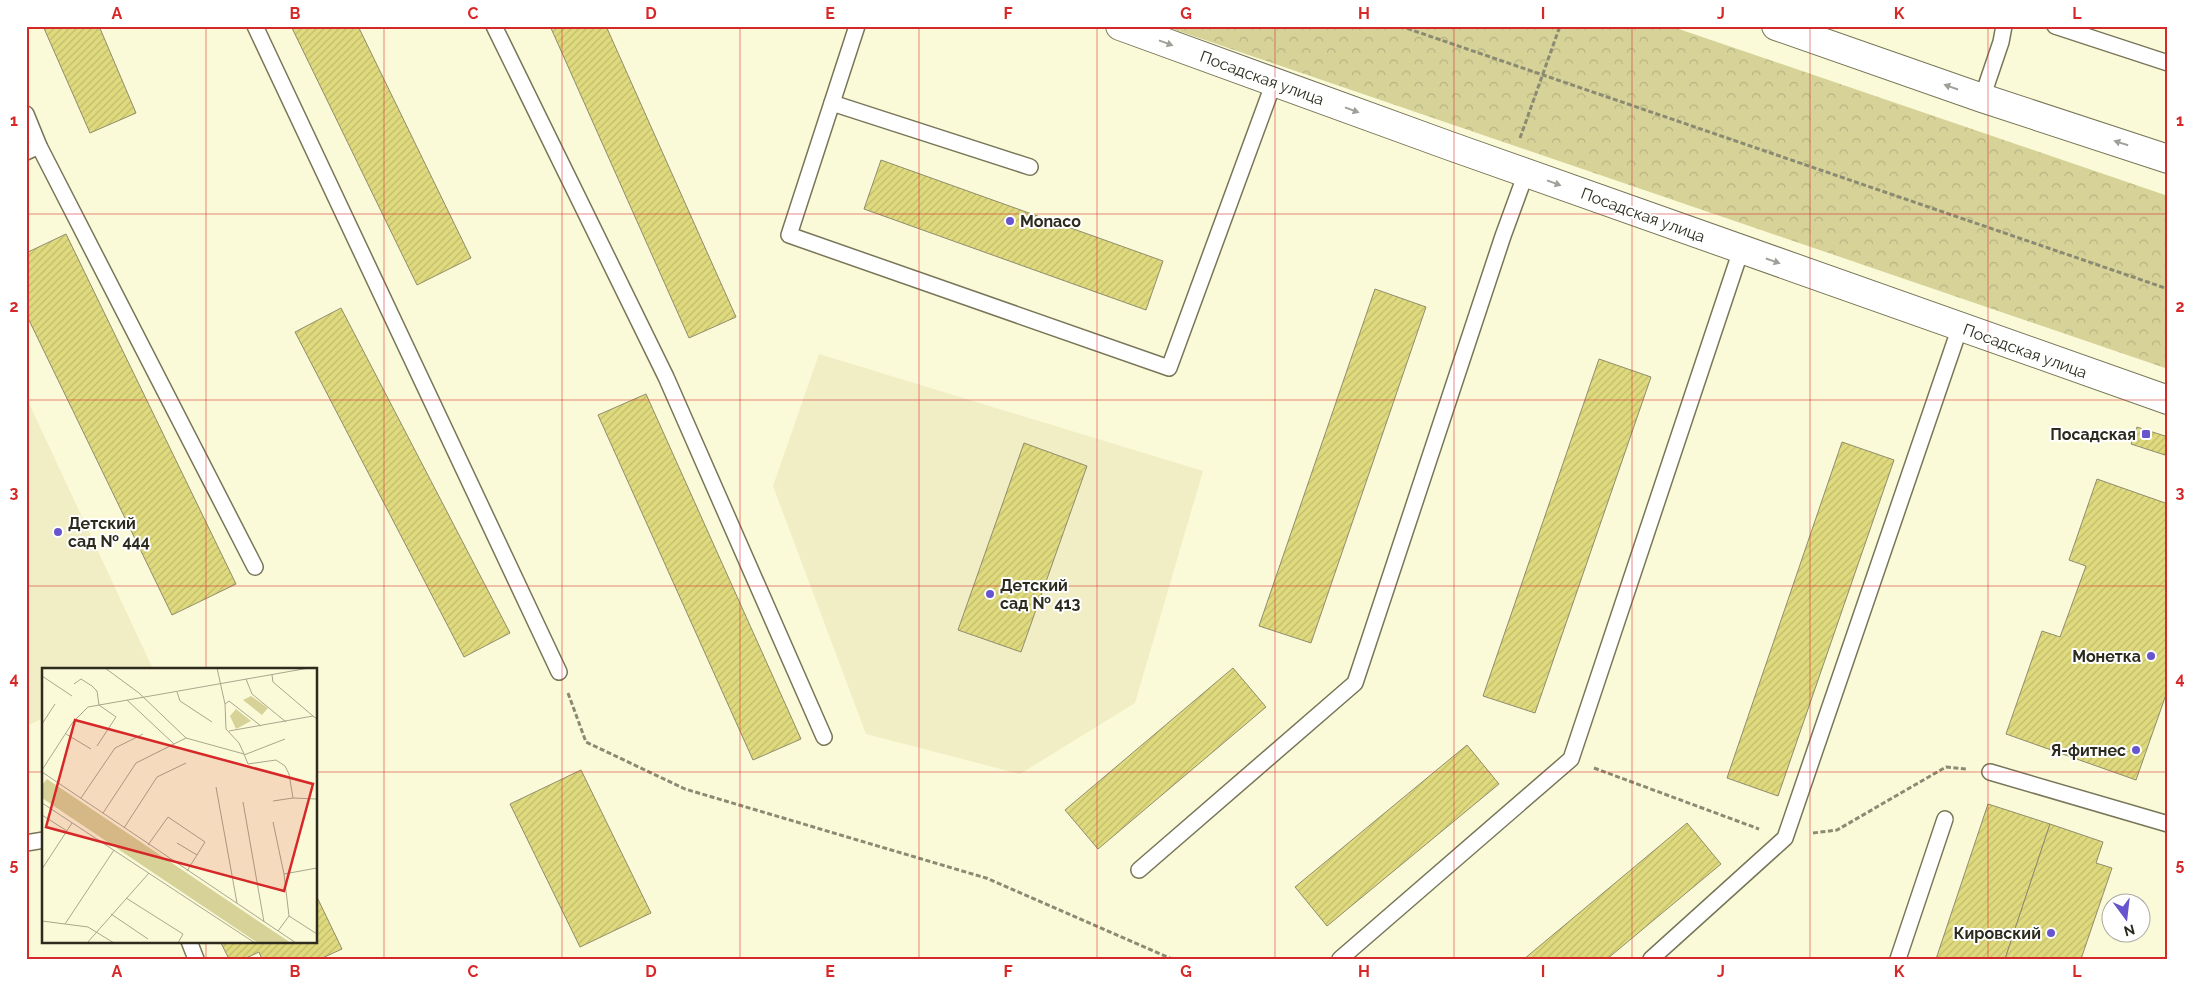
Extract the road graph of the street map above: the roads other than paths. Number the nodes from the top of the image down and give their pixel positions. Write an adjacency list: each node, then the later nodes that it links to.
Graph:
1 (255, 26): 21 (lane)
2 (494, 26): 22 (lane)
3 (857, 26): 11 (lane)
4 (1120, 26): 9 (street, Посадская улица, one-way to 9)
5 (1776, 26): 10 (street, one-way to 5)
6 (2004, 26): 10 (lane)
7 (2055, 26): 8 (lane)
8 (2168, 62)
9 (1274, 82): 11 (lane); 16 (street, Посадская улица, one-way to 16)
10 (1982, 98): 14 (street, one-way to 10)
11 (832, 103): 15 (lane)
12 (26, 114): 13 (lane)
13 (33, 149): 20 (lane)
14 (2168, 159)
15 (1030, 167)
16 (1518, 170): 17 (street, Посадская улица, one-way to 17); 28 (lane)
17 (1741, 250): 18 (street, Посадская улица, one-way to 18); 31 (lane)
18 (1960, 327): 19 (street, Посадская улица); 32 (lane)
19 (2168, 400)
20 (255, 567)
21 (559, 672)
22 (824, 737)
23 (1990, 772): 25 (lane)
24 (1945, 819): 33 (lane)
25 (2168, 824)
26 (42, 840): 27 (lane)
27 (26, 843)
28 (1139, 870)
29 (189, 942): 30 (lane)
30 (196, 959)
31 (1340, 959)
32 (1651, 959)
33 (1898, 959)

